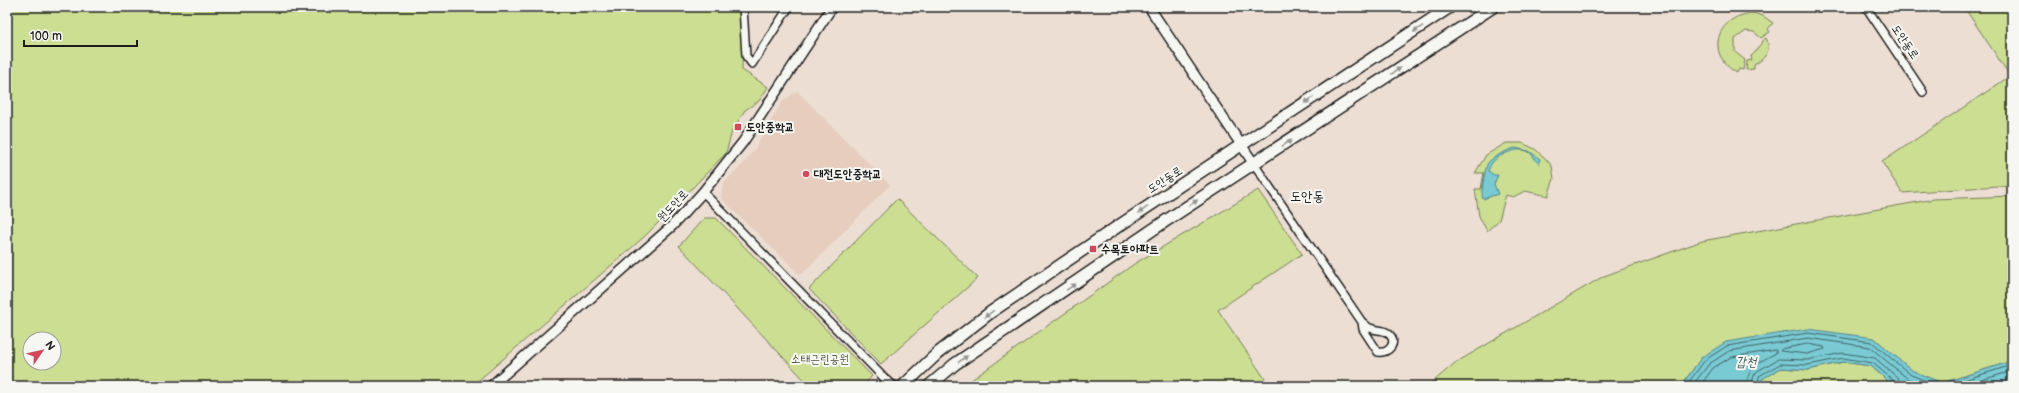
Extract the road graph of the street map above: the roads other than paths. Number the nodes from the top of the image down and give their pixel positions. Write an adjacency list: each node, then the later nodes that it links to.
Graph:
1 (743, 7): 2 (street)
2 (788, 7)
3 (832, 7): 11 (street, 원도안로)
4 (1149, 7): 9 (street)
5 (1450, 7): 9 (main road, 도안동로, one-way to 9)
6 (1493, 7): 10 (main road, one-way to 6)
7 (1866, 7): 8 (street, 도안동로)
8 (1922, 92)
9 (1242, 145): 10 (street); 15 (main road, 도안동로, one-way to 15)
10 (1254, 164): 12 (street); 16 (main road, one-way to 10)
11 (703, 192): 13 (street, 원도안로); 14 (street)
12 (1362, 322): 12 (street)
13 (491, 386)
14 (895, 386)
15 (903, 386)
16 (929, 386)

